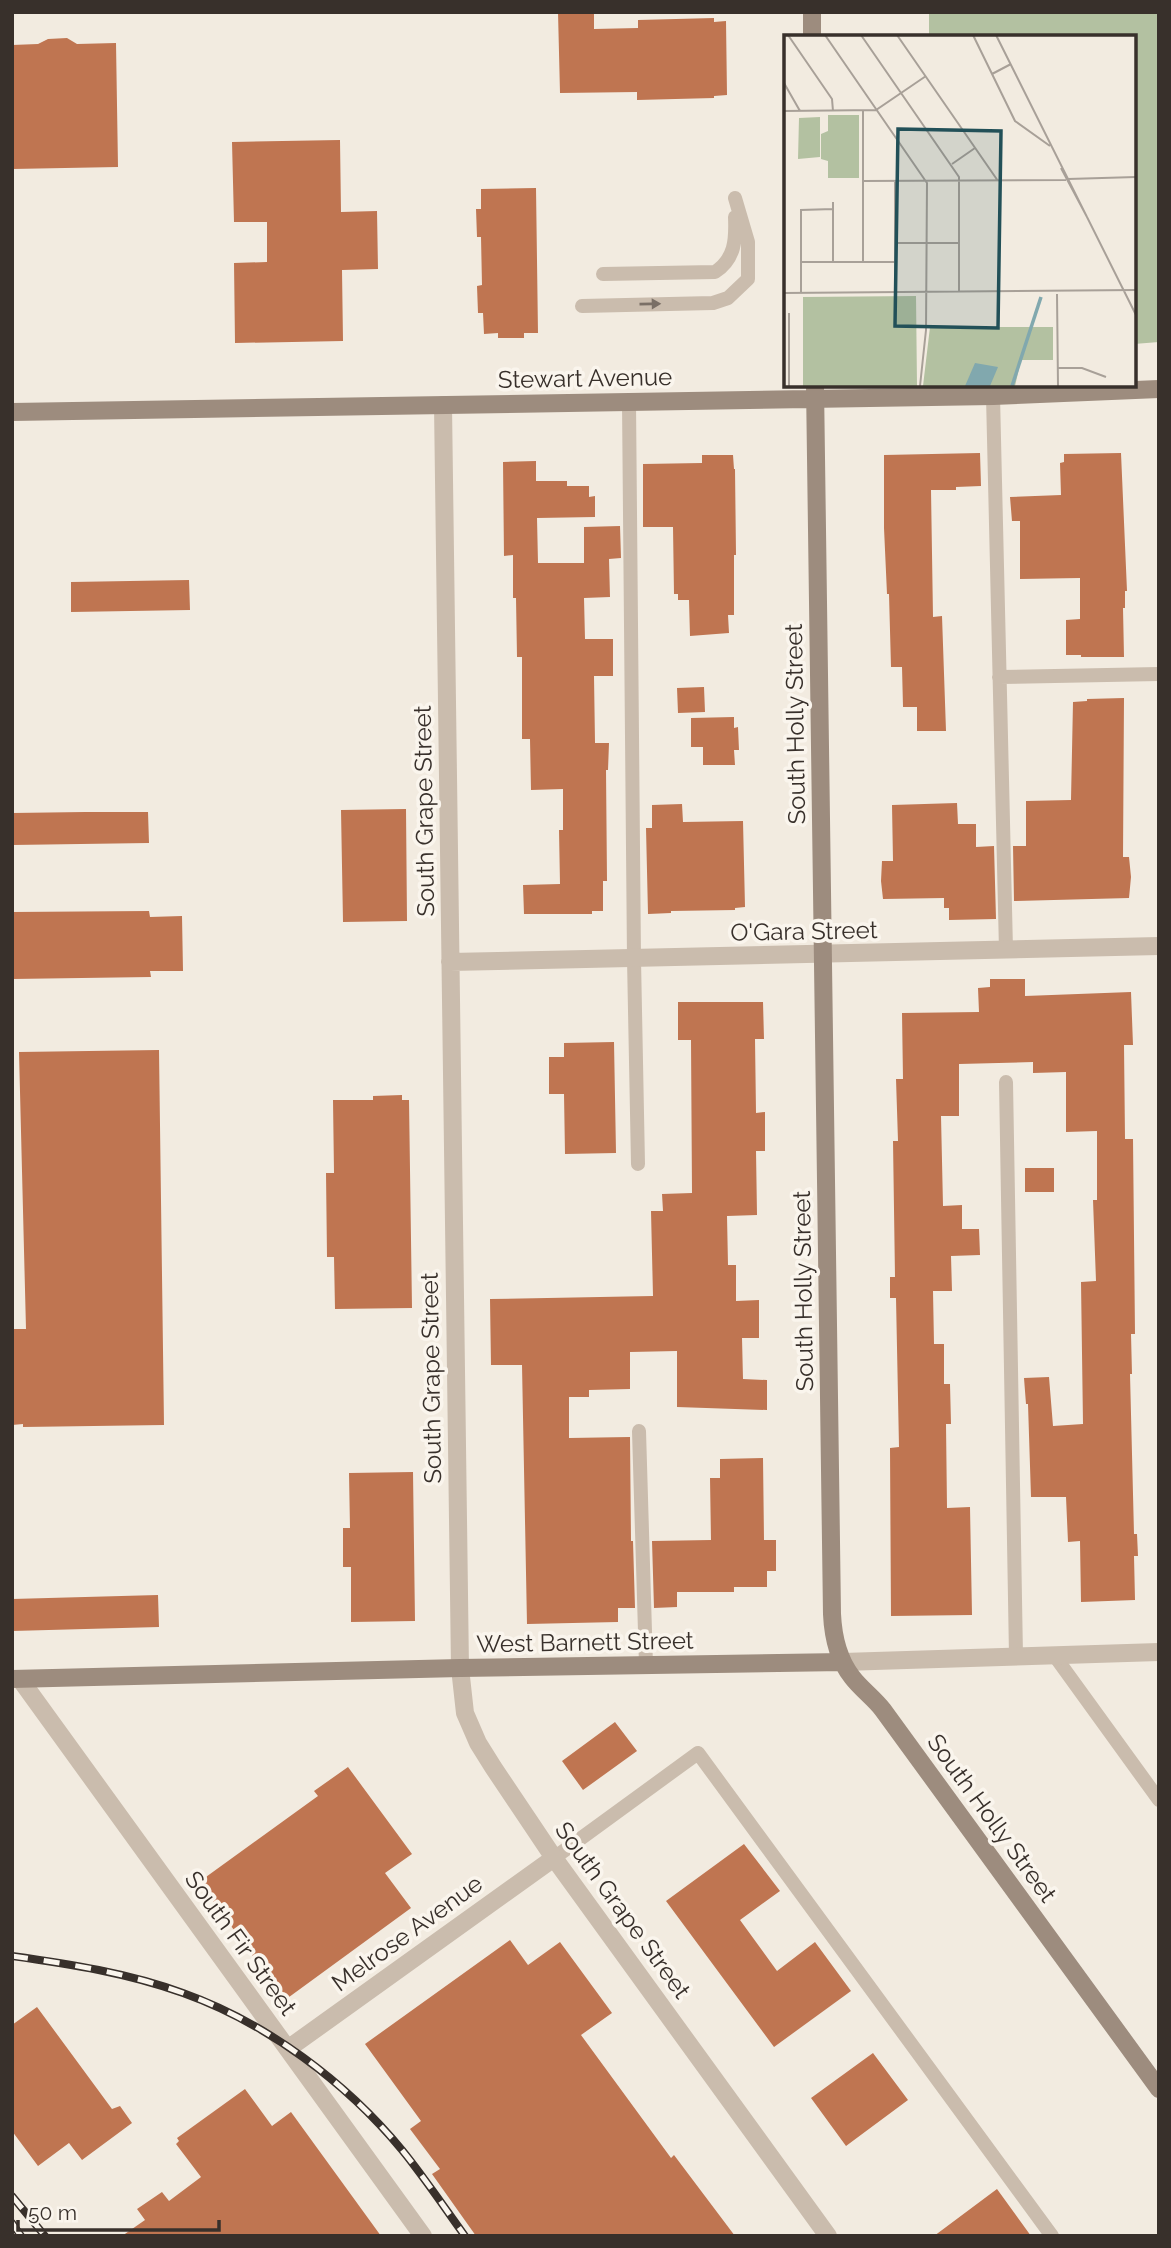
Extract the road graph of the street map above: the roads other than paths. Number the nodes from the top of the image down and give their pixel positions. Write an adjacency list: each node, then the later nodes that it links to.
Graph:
1 (812, 12): 2 (street)
2 (811, 35)
3 (603, 274): 4 (lane, one-way to 3)
4 (582, 306)
5 (1159, 389): 7 (street, Stewart Avenue)
6 (815, 392): 7 (street, Stewart Avenue); 8 (street, Stewart Avenue); 15 (street, South Holly Street)
7 (993, 396): 12 (lane)
8 (629, 402): 9 (street, Stewart Avenue); 16 (lane)
9 (443, 405): 10 (street, Stewart Avenue); 17 (street, South Grape Street)
10 (12, 412)
11 (1159, 674): 12 (lane)
12 (999, 677): 14 (lane)
13 (1159, 946): 14 (street, O'Gara Street)
14 (1006, 950): 15 (street, O'Gara Street)
15 (823, 955): 16 (street, O'Gara Street); 24 (street, South Holly Street)
16 (634, 959): 17 (street, O'Gara Street); 19 (lane)
17 (450, 962): 26 (street, South Grape Street)
18 (1006, 1082): 23 (lane)
19 (638, 1164)
20 (639, 1431): 25 (lane)
21 (1159, 1652): 22 (street, West Barnett Street)
22 (1054, 1655): 23 (street, West Barnett Street); 28 (lane)
23 (1016, 1656): 24 (street, West Barnett Street)
24 (843, 1662): 25 (street, West Barnett Street); 31 (street, South Holly Street)
25 (646, 1665): 26 (street, West Barnett Street)
26 (460, 1668): 27 (street, West Barnett Street); 29 (street, South Grape Street)
27 (16, 1679): 30 (street, South Fir Street)
28 (1159, 1800)
29 (554, 1858): 30 (street, Melrose Avenue); 33 (street, South Grape Street); 34 (lane)
30 (289, 2048): 32 (street, South Fir Street)
31 (1159, 2090)
32 (424, 2236)
33 (828, 2236)
34 (1052, 2236)

